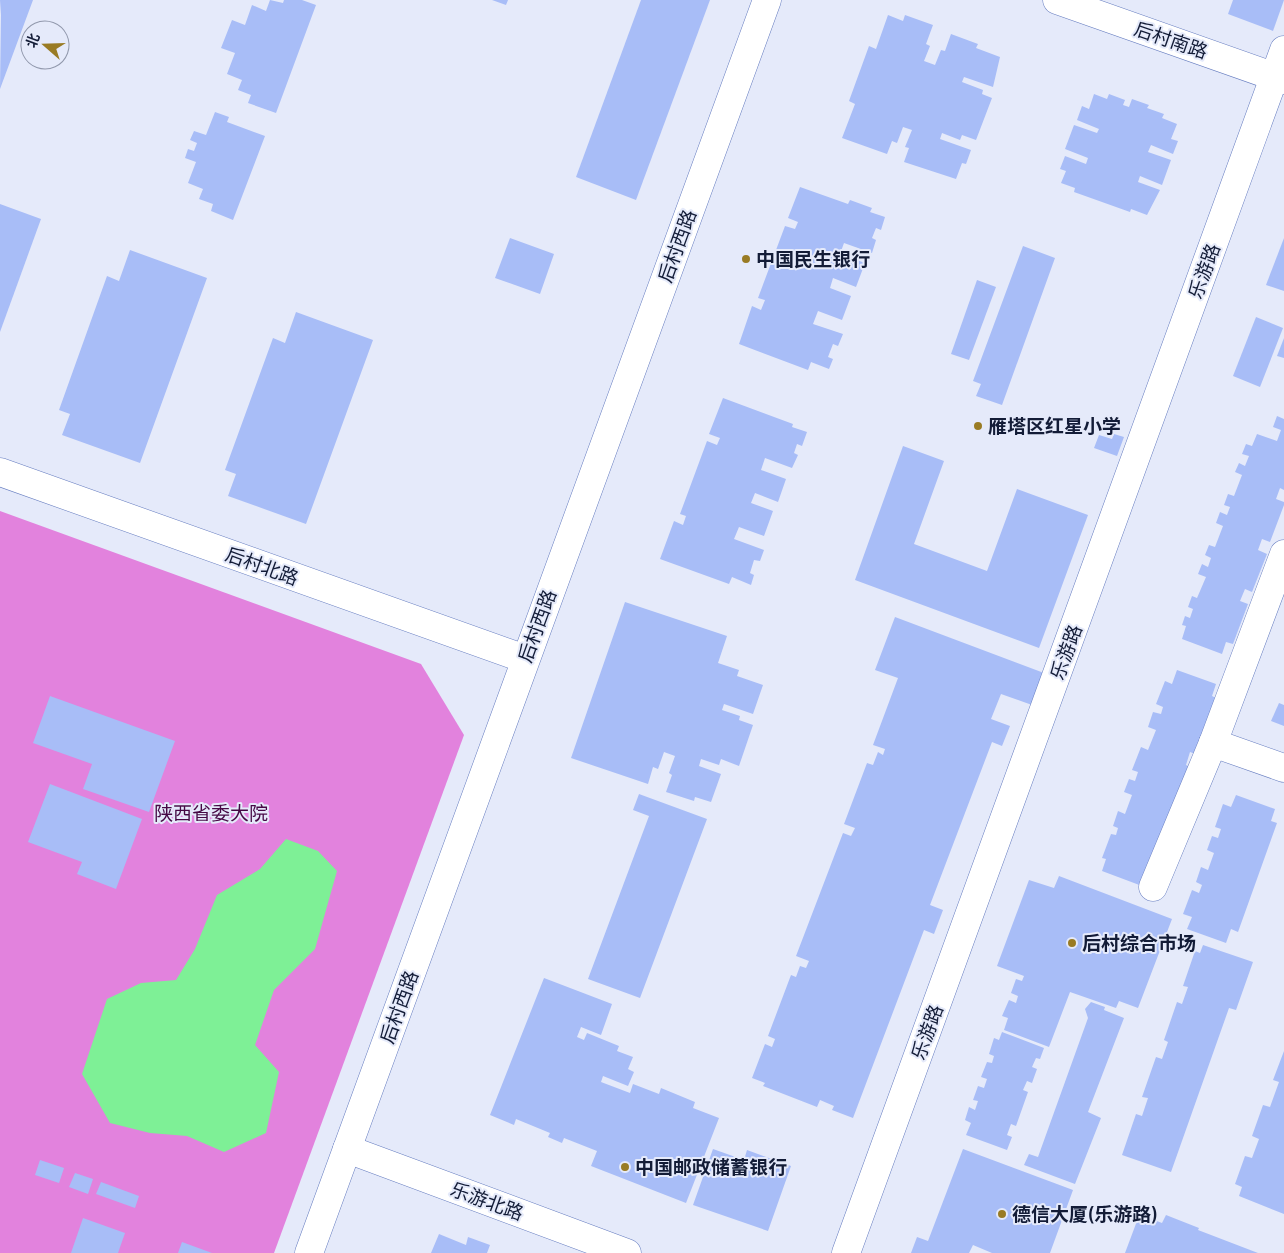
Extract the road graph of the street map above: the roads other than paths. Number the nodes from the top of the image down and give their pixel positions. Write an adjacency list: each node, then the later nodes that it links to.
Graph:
1 (767, 0): 7 (street, 后村西路)
2 (1057, 0): 4 (street, 后村南路)
3 (1284, 50): 4 (street, 乐游路)
4 (1279, 78): 14 (street, 乐游路)
5 (0, 472): 7 (street, 后村北路)
6 (1284, 554): 8 (street)
7 (524, 659): 11 (street, 后村西路)
8 (1213, 743): 9 (street); 10 (street)
9 (1284, 768)
10 (1153, 887)
11 (347, 1149): 12 (street, 后村西路); 13 (street, 乐游北路)
12 (309, 1253)
13 (627, 1253)
14 (846, 1253)

